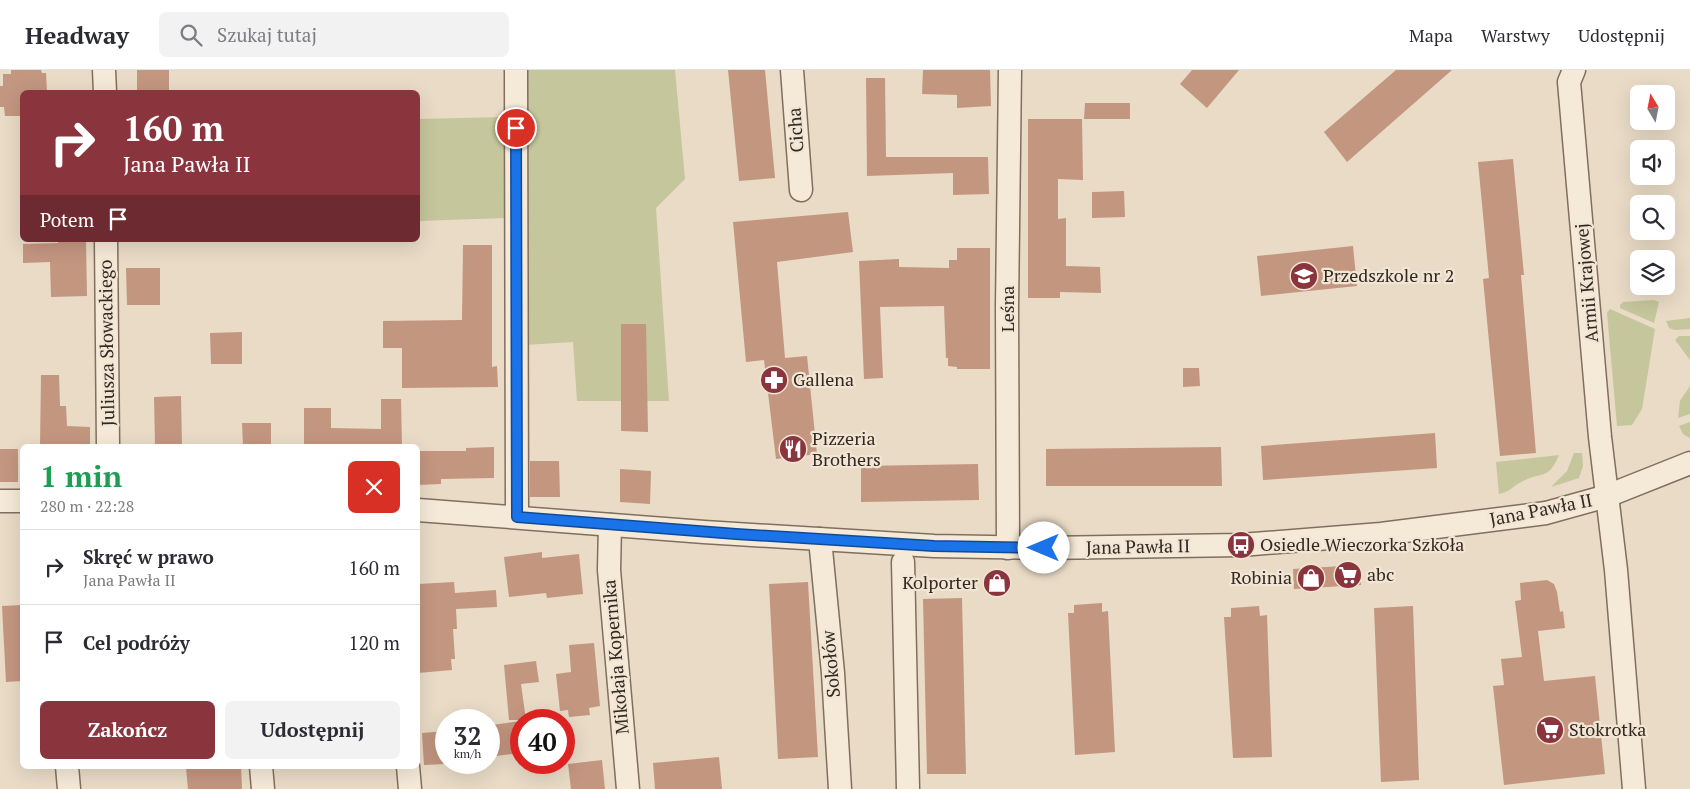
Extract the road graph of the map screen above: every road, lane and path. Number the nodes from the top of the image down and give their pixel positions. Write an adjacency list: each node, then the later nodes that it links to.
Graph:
1 (104, 70): 6 (street)
2 (516, 70): 15 (street)
3 (792, 70): 7 (street, Cicha)
4 (1010, 70): 18 (street, Leśna)
5 (1568, 74): 11 (street, Armii Krajowej)
6 (105, 90)
7 (802, 190)
8 (106, 242): 9 (street, Juliusza Słowackiego)
9 (108, 444)
10 (1690, 463): 11 (street, Jana Pawła II)
11 (1607, 496): 18 (street, Jana Pawła II); 29 (street, Armii Krajowej)
12 (20, 500): 13 (street)
13 (0, 501)
14 (420, 510): 15 (street, Jana Pawła II)
15 (517, 517): 16 (street, Jana Pawła II)
16 (610, 525): 17 (street, Jana Pawła II); 26 (street, Mikołaja Kopernika)
17 (820, 539): 18 (street, Jana Pawła II); 27 (street, Sokołów)
18 (1008, 548)
19 (903, 562): 28 (street)
20 (67, 769): 23 (street)
21 (261, 769): 24 (street)
22 (408, 769): 25 (street)
23 (69, 789)
24 (262, 789)
25 (410, 789)
26 (628, 789)
27 (840, 789)
28 (908, 789)
29 (1634, 789)

